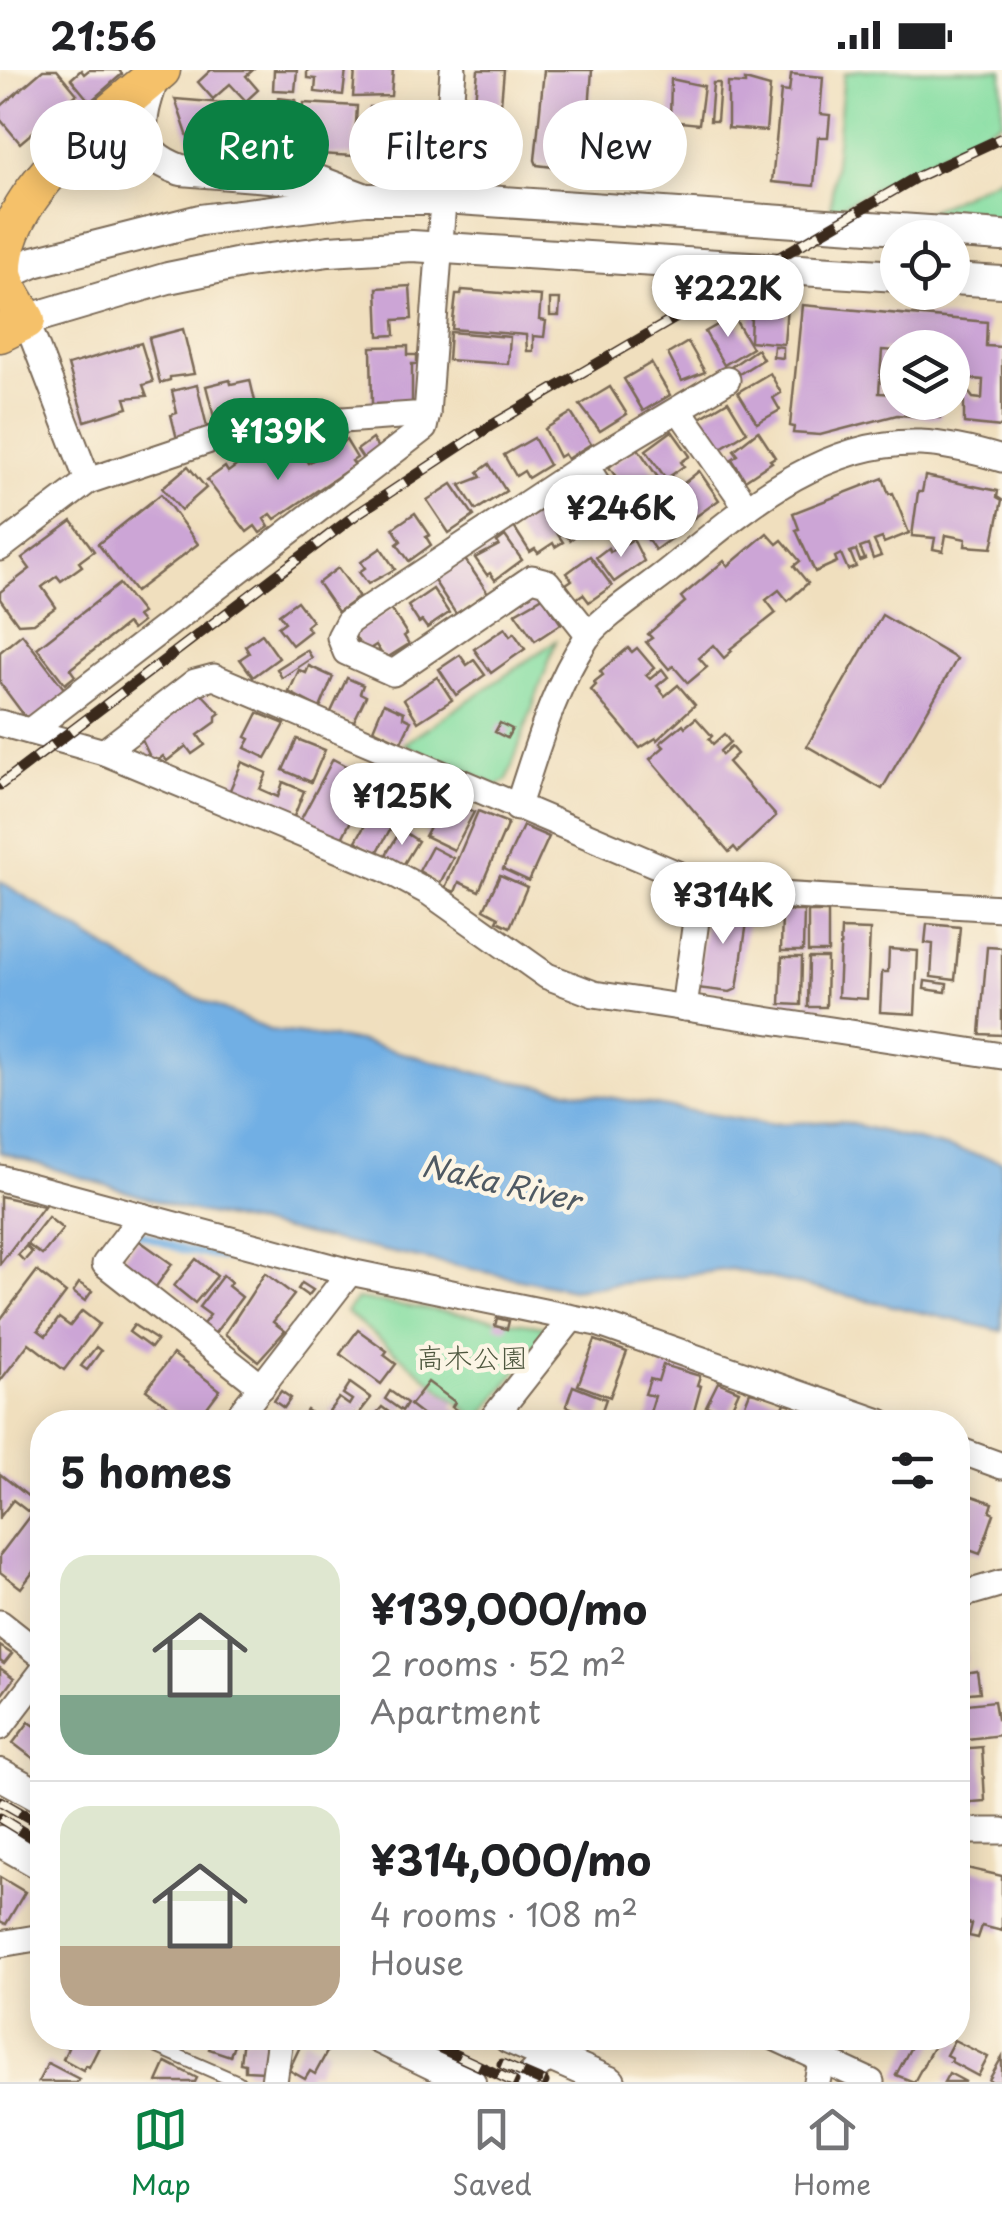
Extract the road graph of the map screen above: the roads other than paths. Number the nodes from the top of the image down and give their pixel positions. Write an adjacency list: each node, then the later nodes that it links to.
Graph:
1 (453, 70): 6 (street)
2 (158, 73): 3 (main road); 7 (street)
3 (128, 100)
4 (30, 185): 8 (main road)
5 (37, 190): 12 (main road)
6 (441, 198): 7 (street); 9 (street); 10 (street)
7 (366, 199): 12 (street)
8 (0, 207)
9 (1002, 236)
10 (438, 248): 11 (street); 15 (street); 18 (street)
11 (880, 275)
12 (2, 277): 15 (main road)
13 (970, 280): 14 (street)
14 (1002, 282)
15 (13, 327): 21 (street)
16 (727, 380): 17 (street)
17 (679, 410): 20 (street); 22 (street)
18 (426, 414): 21 (street); 27 (street)
19 (1002, 458): 22 (street)
20 (586, 465): 23 (street); 25 (street)
21 (88, 480): 24 (street)
22 (746, 507): 25 (street)
23 (620, 519)
24 (0, 548)
25 (589, 634): 29 (street)
26 (0, 723): 27 (street)
27 (30, 731): 28 (street)
28 (104, 752): 29 (street); 32 (street)
29 (518, 808): 30 (street)
30 (701, 884): 31 (street); 32 (street)
31 (1002, 908)
32 (684, 1008): 33 (street)
33 (1002, 1056)
34 (0, 1178): 35 (street)
35 (142, 1216): 36 (street); 38 (street)
36 (350, 1272): 37 (street); 38 (street)
37 (572, 1318): 40 (street); 41 (street)
38 (262, 1386): 39 (street)
39 (243, 1410)
40 (499, 1410)
41 (845, 1410)
42 (970, 1454): 43 (street)
43 (1002, 1466)
44 (1002, 1582): 45 (street)
45 (970, 1592)
46 (0, 1623): 47 (street)
47 (30, 1647)
48 (30, 1688): 49 (street)
49 (0, 1728)
50 (0, 1774): 51 (street)
51 (30, 1791)
52 (970, 1831): 53 (street)
53 (1002, 1831)
54 (0, 1841): 55 (street)
55 (30, 1858)
56 (30, 1939): 57 (street)
57 (0, 1944)
58 (165, 2050): 64 (lane)
59 (278, 2050): 65 (street)
60 (403, 2050): 66 (street)
61 (556, 2050): 67 (street)
62 (563, 2050): 68 (street)
63 (822, 2060): 69 (street)
64 (238, 2082)
65 (274, 2082)
66 (470, 2082)
67 (523, 2082)
68 (610, 2082)
69 (871, 2082)

